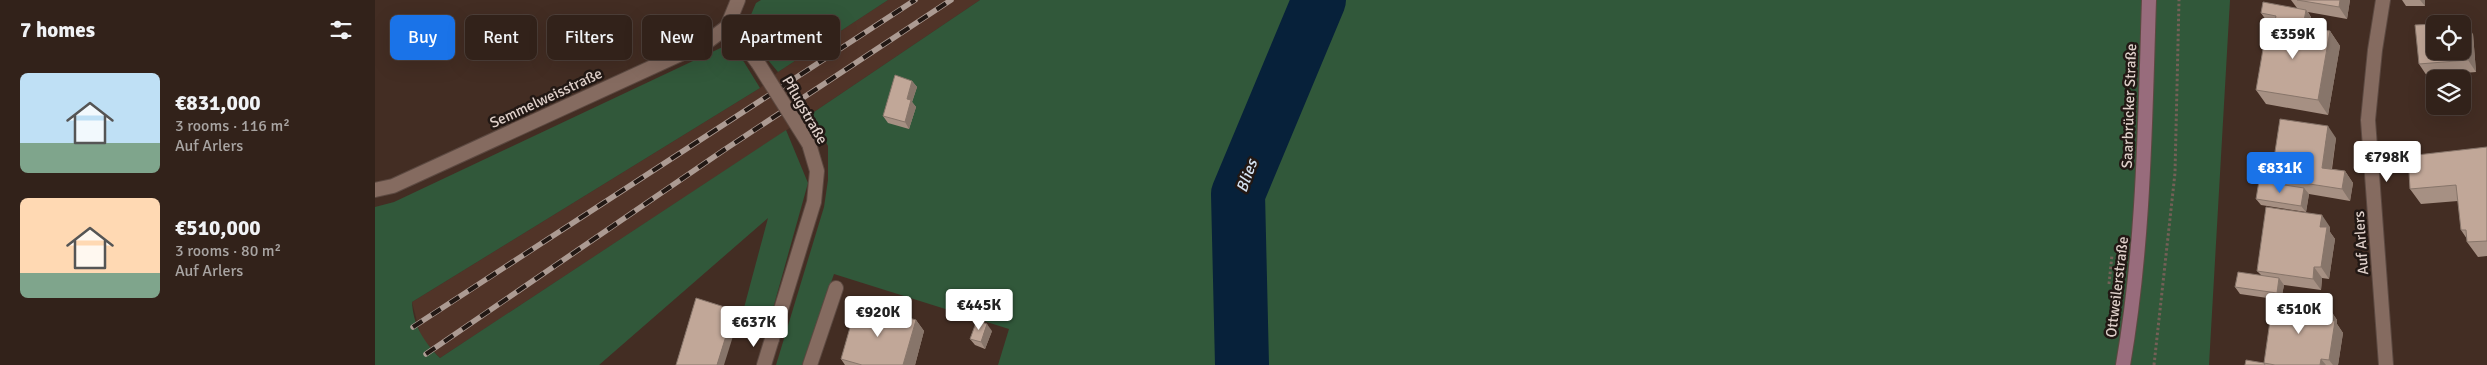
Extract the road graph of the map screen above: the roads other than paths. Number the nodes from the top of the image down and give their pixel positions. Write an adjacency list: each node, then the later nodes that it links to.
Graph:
1 (738, 0): 4 (street)
2 (2149, 0): 8 (main road, Saarbrücker Straße)
3 (2383, 0): 13 (street, Auf Arlers)
4 (732, 15)
5 (722, 31): 7 (street, Semmelweisstraße)
6 (756, 60): 10 (street, Pflugstraße, bridge)
7 (375, 190)
8 (2142, 213): 12 (main road, Ottweilerstraße)
9 (836, 288): 11 (street)
10 (763, 365)
11 (810, 365)
12 (2123, 365)
13 (2386, 365)

